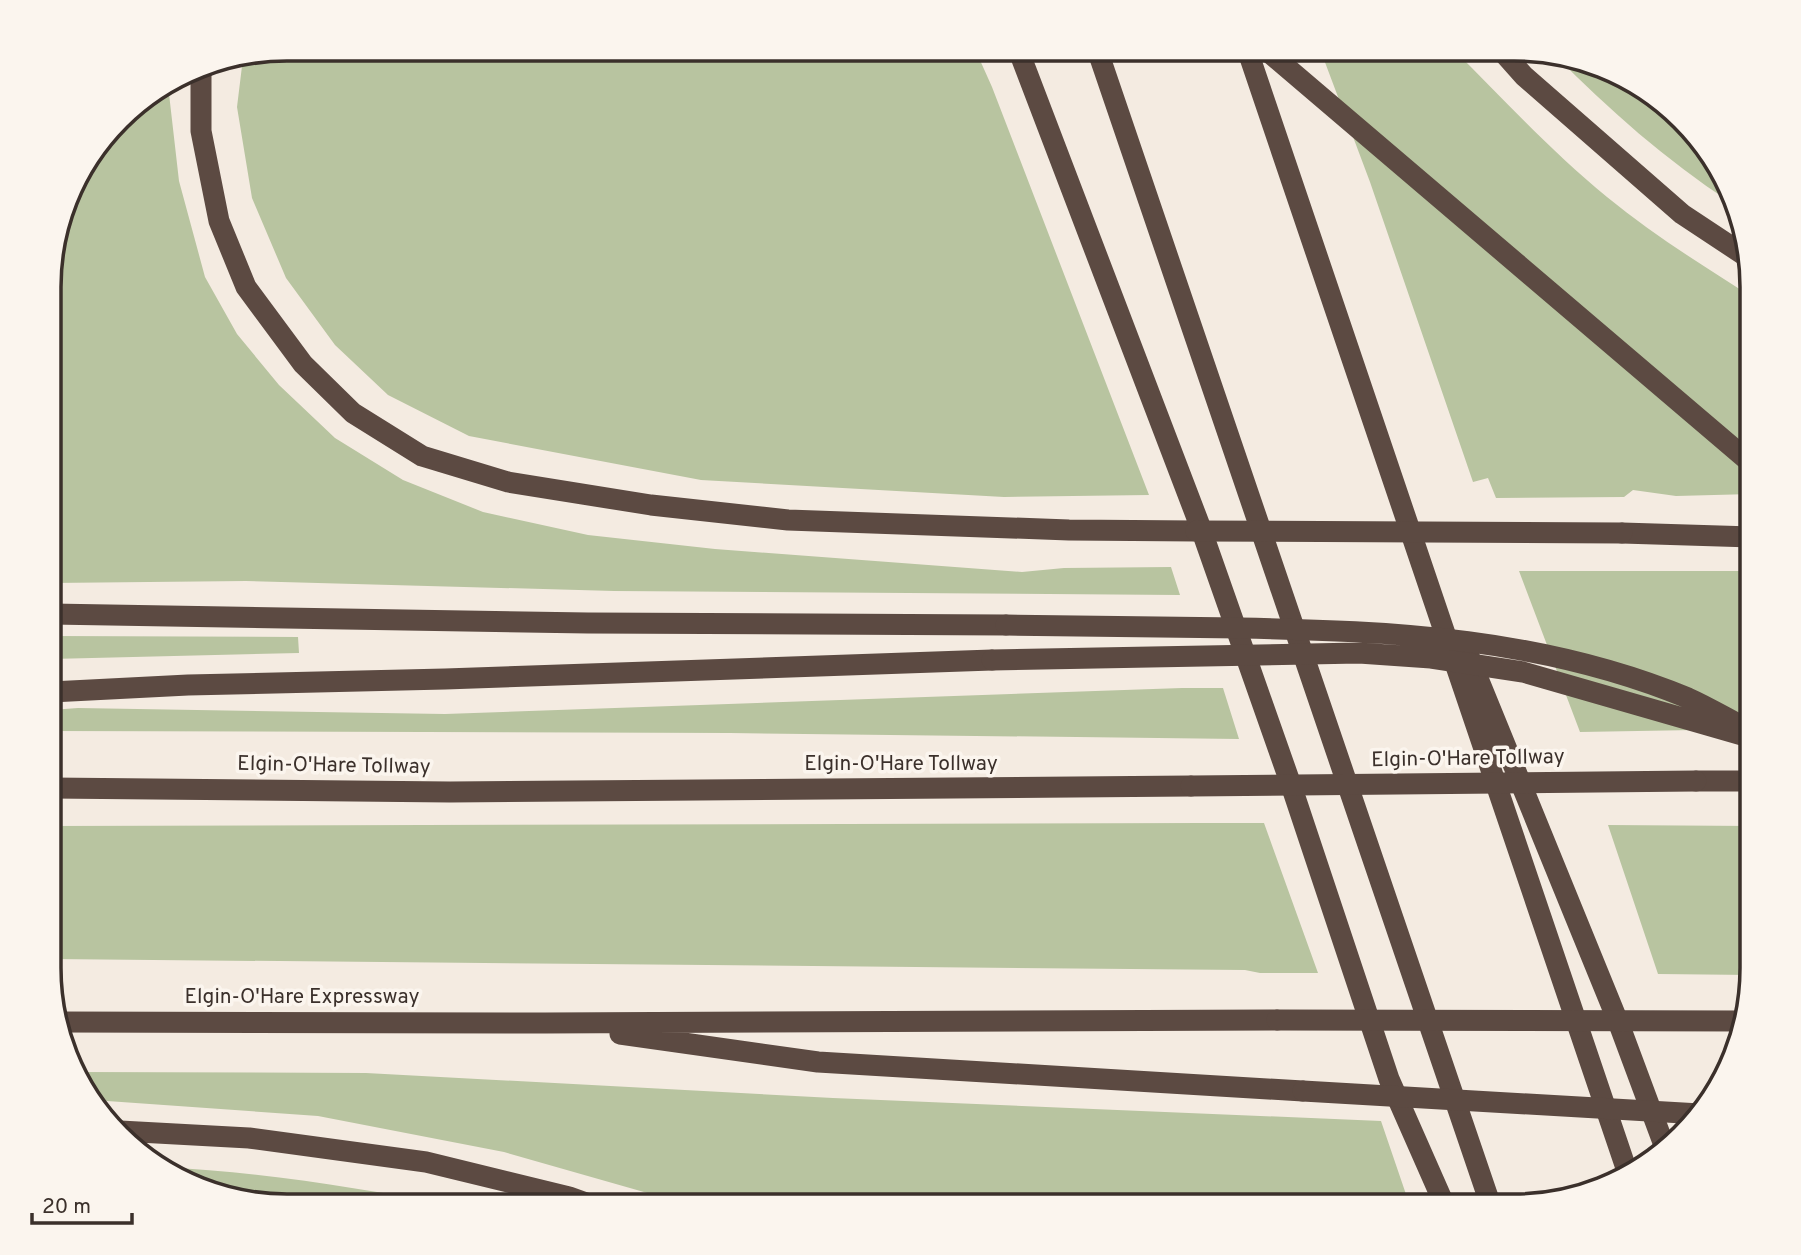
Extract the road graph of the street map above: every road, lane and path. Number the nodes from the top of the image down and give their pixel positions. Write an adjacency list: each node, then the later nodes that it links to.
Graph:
1 (1023, 62): 25 (highway)
2 (1101, 62): 26 (highway)
3 (1251, 62): 8 (highway)
4 (1280, 62): 9 (highway)
5 (1511, 62): 7 (highway)
6 (201, 79): 10 (highway, bridge)
7 (1736, 250)
8 (1345, 338): 22 (highway); 23 (highway)
9 (1739, 453)
10 (1739, 537)
11 (61, 614): 13 (highway, bridge)
12 (62, 691): 14 (highway, bridge)
13 (1739, 724)
14 (1739, 734)
15 (1739, 781): 16 (highway, Elgin-O'Hare Tollway, bridge)
16 (62, 788)
17 (1733, 1021): 19 (highway, bridge)
18 (68, 1022): 19 (highway, Elgin-O'Hare Expressway)
19 (545, 1023): 20 (highway, bridge)
20 (1685, 1114)
21 (133, 1132): 24 (highway)
22 (1661, 1138)
23 (1625, 1164)
24 (554, 1193)
25 (1440, 1194)
26 (1487, 1194)

